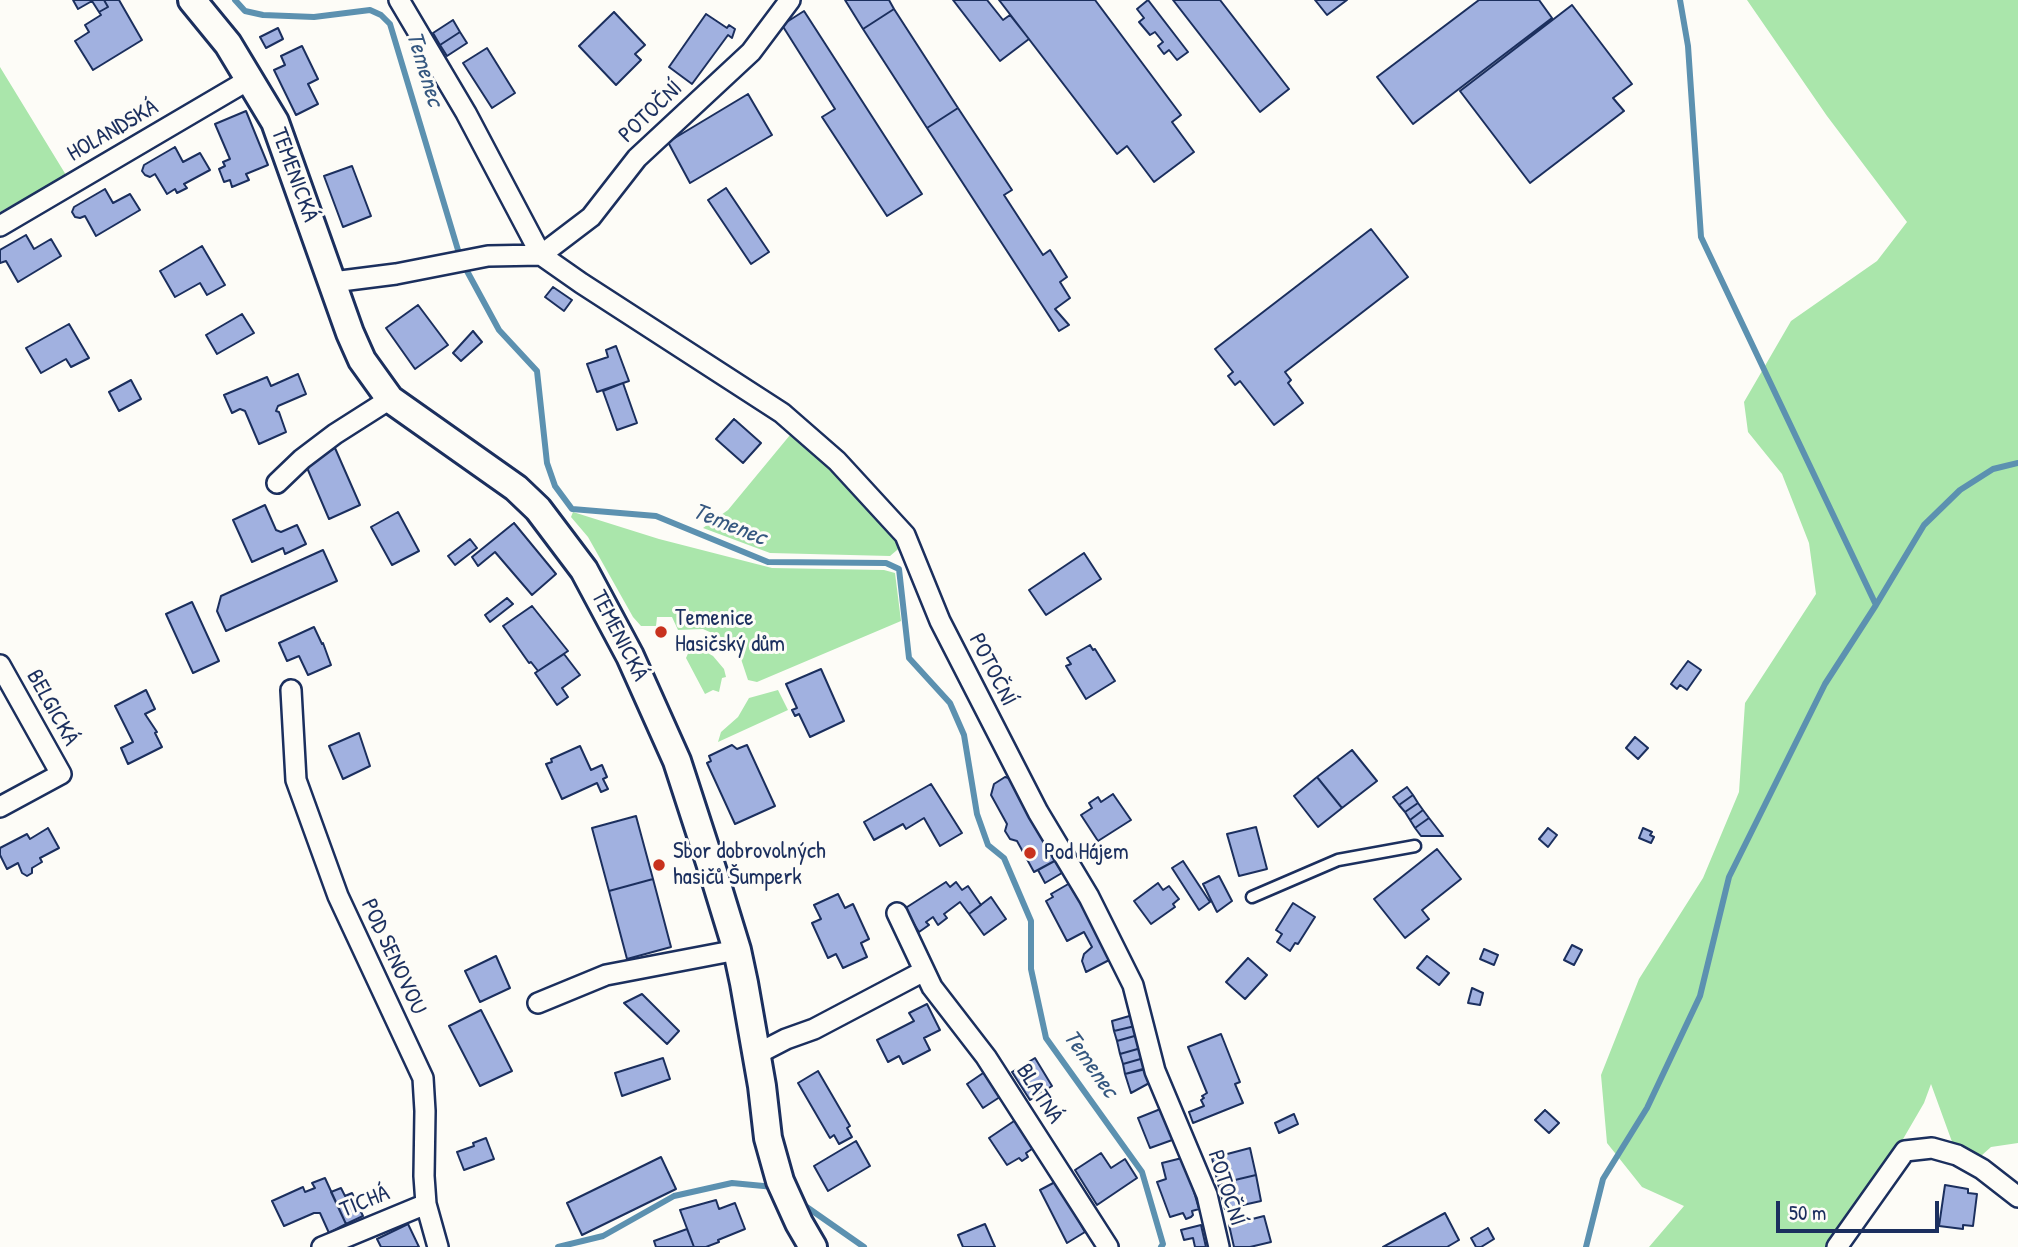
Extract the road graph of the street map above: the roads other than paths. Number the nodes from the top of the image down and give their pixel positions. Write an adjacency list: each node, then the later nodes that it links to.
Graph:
1 (192, 0): 4 (street, TEMENICKÁ)
2 (399, 0): 6 (street, POTOČNÍ)
3 (790, 0): 6 (street, POTOČNÍ)
4 (250, 79): 5 (street, HOLANDSKÁ); 7 (street, TEMENICKÁ)
5 (0, 226)
6 (541, 255): 7 (street); 26 (street, POTOČNÍ)
7 (333, 282): 8 (street, TEMENICKÁ)
8 (390, 399): 9 (street); 16 (street, TEMENICKÁ)
9 (277, 483)
10 (0, 665): 12 (street, BELGICKÁ)
11 (290, 690): 21 (street, POD SENOVOU)
12 (0, 807)
13 (1415, 846): 14 (lane)
14 (1252, 897)
15 (897, 913): 17 (street, BLATNÁ)
16 (737, 950): 18 (street); 19 (street, TEMENICKÁ)
17 (925, 971): 19 (street); 25 (street, BLATNÁ)
18 (538, 1003)
19 (757, 1054): 24 (street, TEMENICKÁ)
20 (2018, 1197): 27 (street)
21 (426, 1204): 22 (street, TICHÁ); 23 (street, POD SENOVOU)
22 (322, 1247)
23 (438, 1247)
24 (813, 1247)
25 (1108, 1247)
26 (1219, 1247)
27 (1837, 1247)

